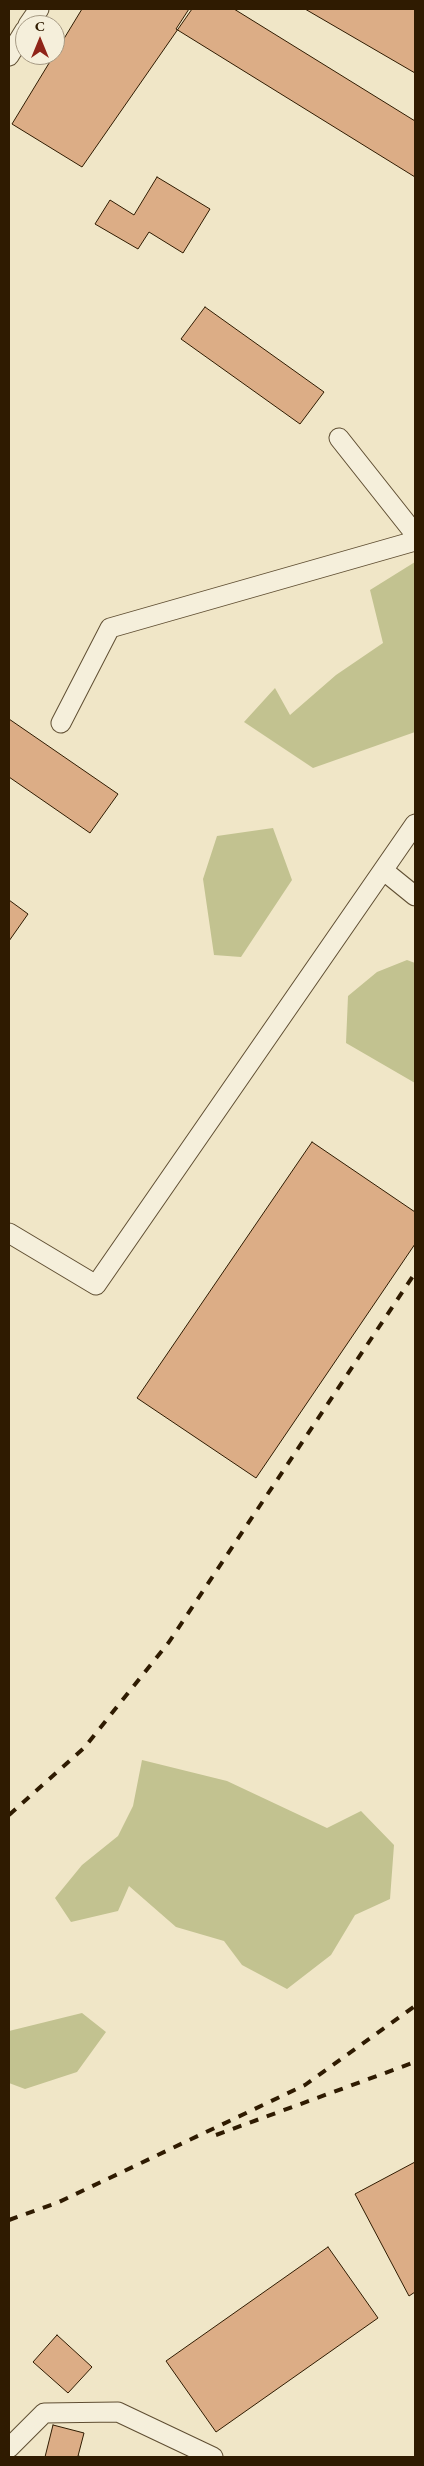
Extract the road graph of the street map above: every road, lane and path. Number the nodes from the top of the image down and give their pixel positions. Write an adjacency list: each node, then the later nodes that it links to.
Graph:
1 (339, 438): 2 (lane)
2 (415, 534)
3 (415, 541): 4 (lane)
4 (61, 723)
5 (415, 824): 6 (lane)
6 (383, 870): 7 (lane); 8 (lane)
7 (415, 896)
8 (9, 1233)
9 (9, 2448): 10 (lane)
10 (213, 2457)

